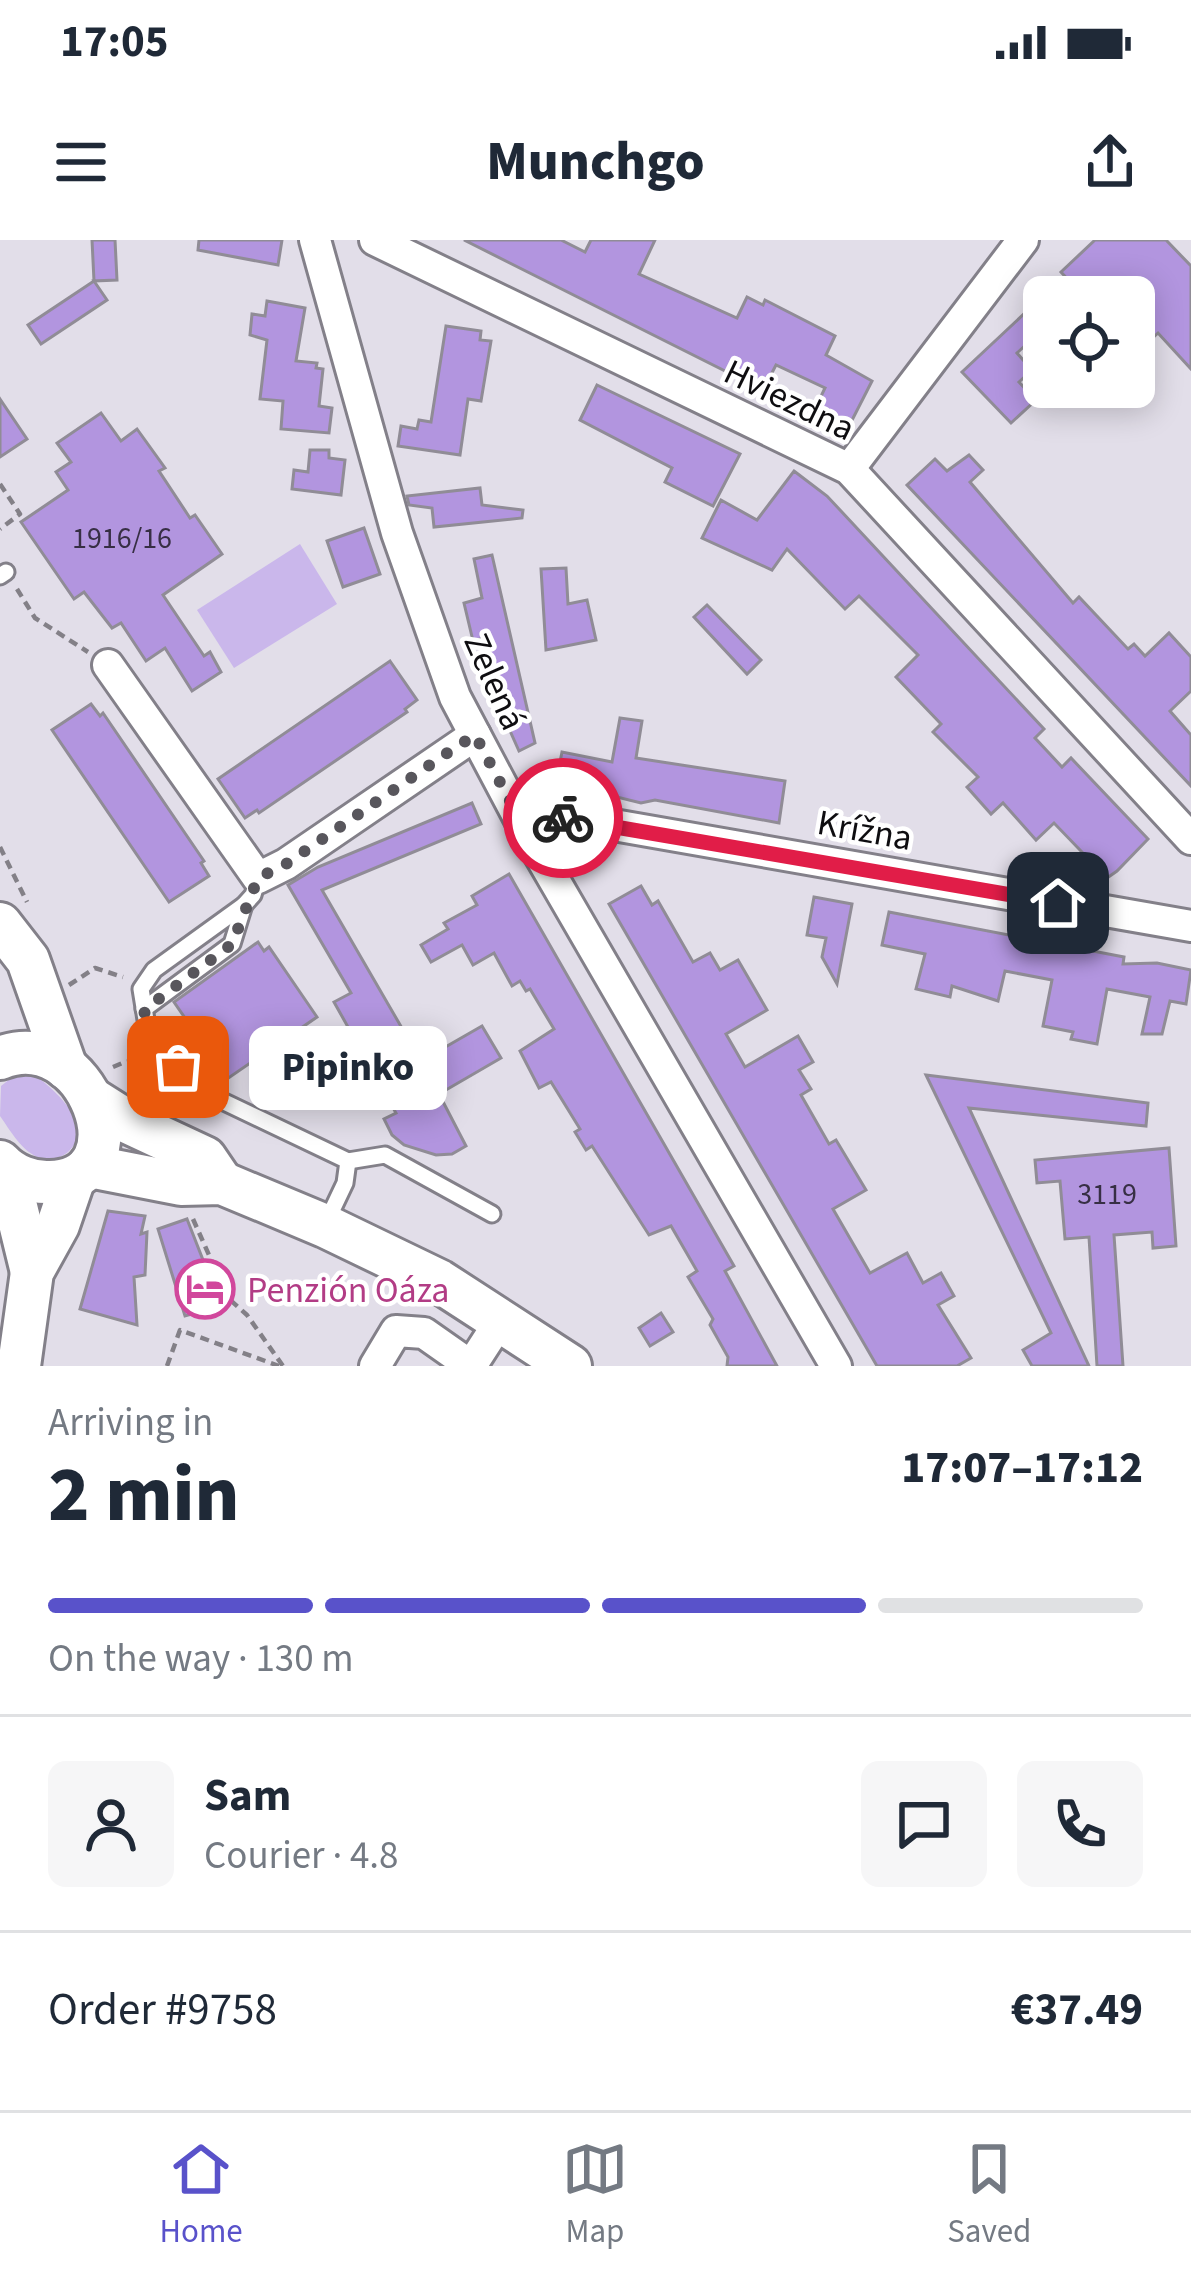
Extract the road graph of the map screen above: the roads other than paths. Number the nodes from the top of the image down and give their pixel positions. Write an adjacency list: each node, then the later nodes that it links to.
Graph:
1 (315, 240): 6 (street, Zelená)
2 (375, 240): 4 (street, Hviezdna)
3 (1023, 240): 4 (street)
4 (849, 469): 8 (street, Hviezdna)
5 (108, 665): 9 (street)
6 (475, 735): 7 (street, Zelená); 9 (street)
7 (528, 835): 11 (street, Krížna); 26 (street, Zelená)
8 (1191, 839)
9 (251, 891): 12 (lane); 12 (lane)
10 (0, 924): 14 (main road)
11 (1191, 926)
12 (144, 1010): 15 (lane)
13 (0, 1058): 14 (main road)
14 (94, 1073): 17 (main road); 18 (main road)
15 (348, 1160): 19 (lane); 20 (lane)
16 (4, 1166): 17 (main road); 21 (main road)
17 (81, 1172): 18 (main road); 21 (main road)
18 (204, 1194): 20 (main road)
19 (492, 1214)
20 (325, 1226): 22 (main road)
21 (32, 1272): 23 (main road)
22 (502, 1318): 24 (street); 25 (main road)
23 (19, 1366)
24 (375, 1366)
25 (570, 1366)
26 (836, 1366)

